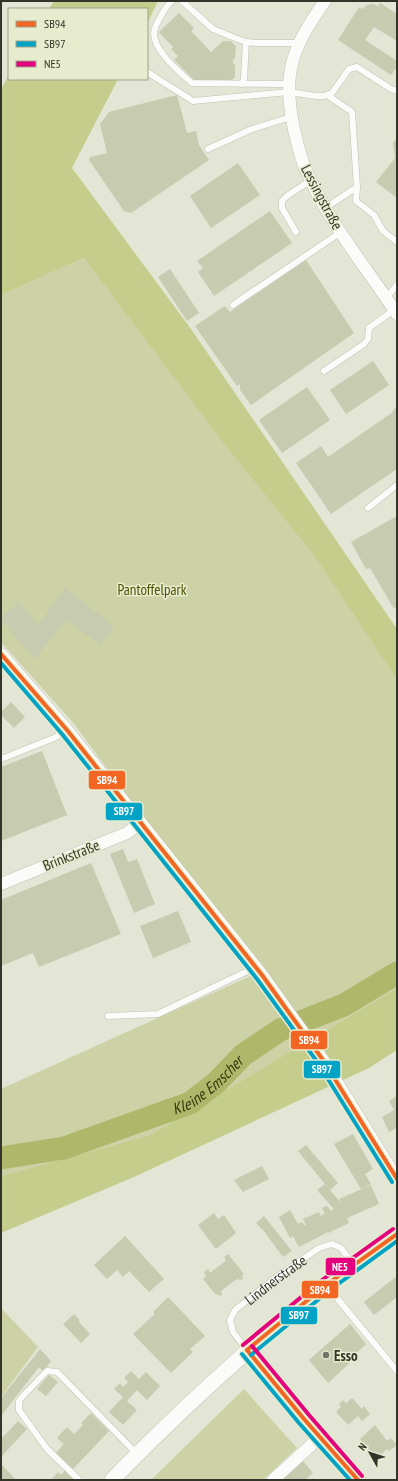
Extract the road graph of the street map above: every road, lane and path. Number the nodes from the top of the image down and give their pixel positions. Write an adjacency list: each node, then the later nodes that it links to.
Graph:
1 (172, 1): 7 (lane)
2 (182, 1): 4 (lane)
3 (325, 1): 5 (street, Lessingstraße)
4 (246, 42): 5 (lane); 7 (lane)
5 (300, 43): 8 (street, Lessingstraße)
6 (148, 73): 8 (lane)
7 (242, 84): 8 (lane)
8 (290, 88): 10 (lane); 11 (street, Lessingstraße)
9 (397, 91): 10 (lane)
10 (327, 95): 14 (lane)
11 (291, 117): 12 (lane); 13 (street, Lessingstraße)
12 (208, 149)
13 (311, 180): 15 (street, Lessingstraße); 16 (lane)
14 (357, 187): 15 (lane); 18 (lane)
15 (325, 208): 17 (street, Lessingstraße)
16 (296, 232)
17 (341, 232): 20 (street, Lessingstraße); 21 (lane)
18 (397, 242)
19 (396, 288): 20 (lane)
20 (386, 298): 22 (street, Lessingstraße)
21 (232, 305)
22 (396, 312): 23 (lane)
23 (324, 371)
24 (397, 485): 25 (lane)
25 (368, 508)
26 (1, 654): 27 (street)
27 (67, 730): 28 (lane); 29 (street)
28 (1, 760)
29 (140, 823): 30 (street, Brinkstraße); 31 (street)
30 (1, 884)
31 (256, 967): 32 (lane); 33 (street)
32 (108, 1016)
33 (397, 1179)
34 (397, 1234): 35 (street)
35 (353, 1264): 36 (street); 37 (lane, Lindnerstraße)
36 (326, 1285): 37 (street); 38 (lane)
37 (247, 1350): 39 (street); 40 (street)
38 (397, 1371)
39 (320, 1438): 43 (street); 44 (street)
40 (137, 1454): 41 (lane); 42 (street)
41 (79, 1480)
42 (112, 1480)
43 (273, 1480)
44 (358, 1480)

